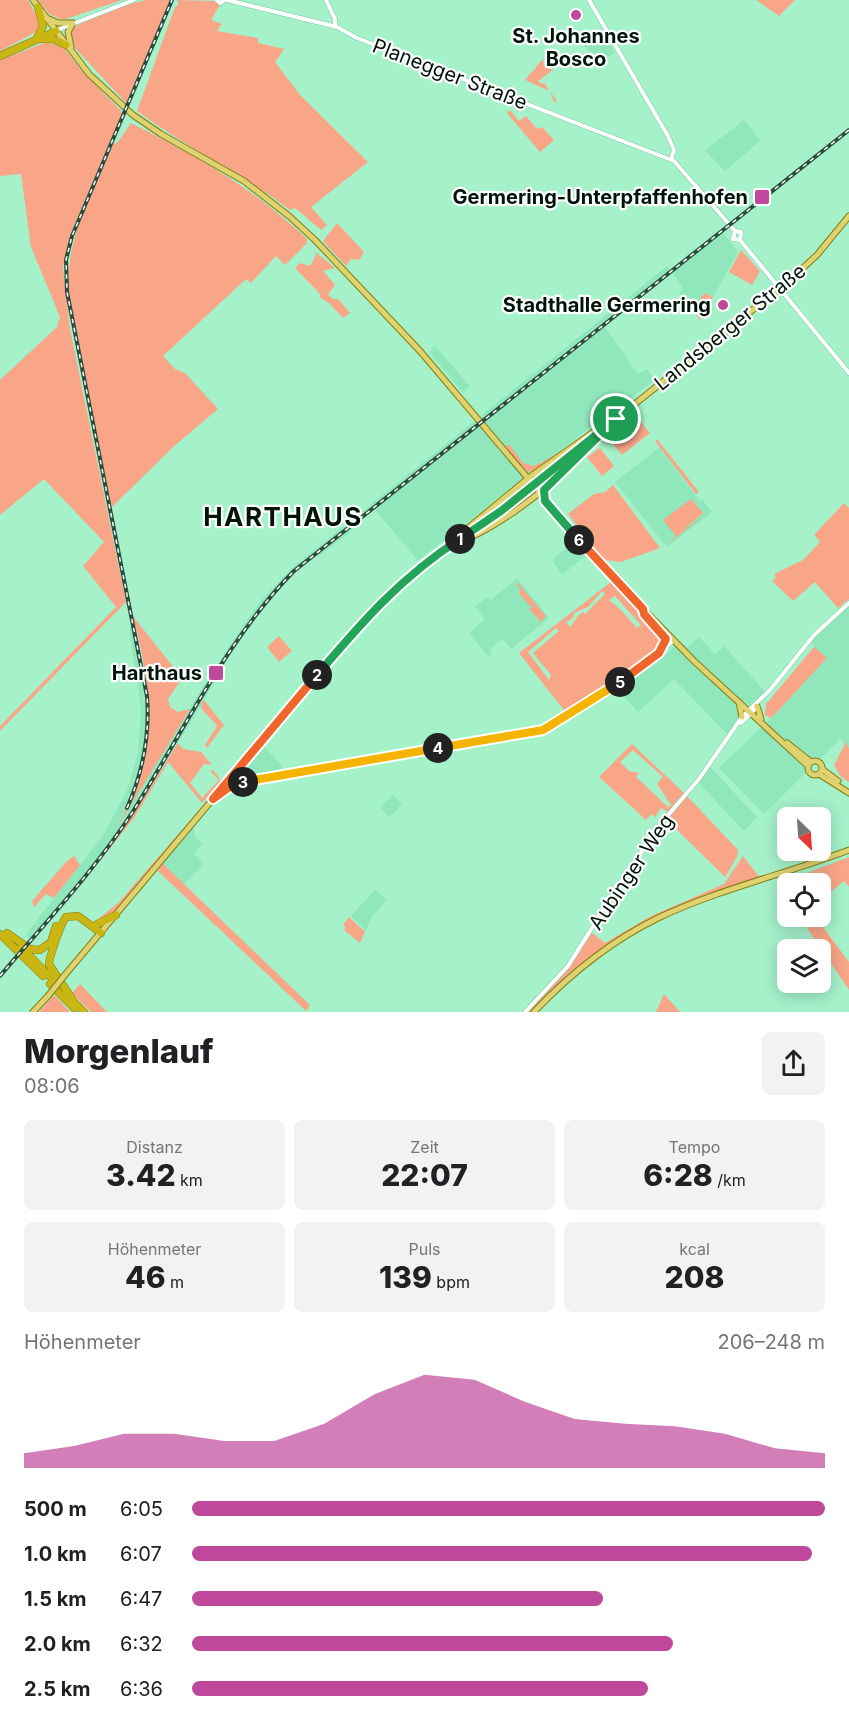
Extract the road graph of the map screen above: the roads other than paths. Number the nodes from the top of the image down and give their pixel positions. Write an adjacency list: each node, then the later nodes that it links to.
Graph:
1 (134, 0): 8 (street)
2 (217, 0): 3 (street, Planegger Straße)
3 (226, 0): 9 (street, Planegger Straße)
4 (326, 0): 9 (street)
5 (589, 0): 15 (street)
6 (36, 3): 7 (main road); 11 (highway)
7 (46, 17): 8 (main road); 10 (main road)
8 (73, 23): 10 (street); 13 (main road)
9 (335, 27): 15 (street, Planegger Straße)
10 (56, 31): 11 (highway); 12 (main road)
11 (36, 40): 12 (highway); 14 (highway)
12 (66, 45): 13 (main road)
13 (72, 52): 21 (main road)
14 (0, 56)
15 (671, 159): 17 (street)
16 (849, 216): 17 (main road, Landsberger Straße)
17 (779, 288): 18 (street); 19 (main road, Landsberger Straße)
18 (849, 373)
19 (616, 419): 20 (main road); 23 (main road); 28 (main road, Landsberger Straße, bridge)
20 (537, 471): 21 (main road); 22 (main road)
21 (520, 472): 22 (main road); 24 (main road)
22 (526, 479): 24 (main road); 25 (main road)
23 (547, 485): 25 (main road); 26 (main road)
24 (517, 487): 28 (main road)
25 (538, 493): 26 (main road); 27 (main road)
26 (545, 501): 27 (main road); 30 (main road)
27 (526, 502): 28 (main road)
28 (448, 547): 42 (main road, Landsberger Straße)
29 (849, 603): 33 (street)
30 (643, 609): 31 (main road); 32 (main road)
31 (673, 641): 32 (street); 34 (main road)
32 (659, 653): 43 (street)
33 (762, 698): 35 (street); 36 (street)
34 (738, 701): 36 (main road); 37 (main road)
35 (757, 706): 36 (street); 38 (main road)
36 (750, 711): 37 (street, Aubinger Weg); 38 (main road); 39 (street, Aubinger Weg)
37 (742, 717): 39 (street, Aubinger Weg)
38 (764, 723): 40 (main road)
39 (734, 729): 56 (street, Aubinger Weg)
40 (810, 764): 41 (main road); 41 (main road)
41 (821, 772): 44 (main road); 44 (main road)
42 (229, 779): 43 (street); 45 (main road, Landsberger Straße)
43 (238, 783): 45 (street)
44 (849, 790)
45 (213, 799): 47 (main road, Landsberger Straße)
46 (849, 850): 57 (main road)
47 (116, 915): 48 (highway); 50 (main road, Landsberger Straße)
48 (93, 923): 50 (highway); 51 (highway); 52 (highway)
49 (0, 926): 51 (highway)
50 (102, 931): 53 (main road, Landsberger Straße, bridge)
51 (3, 933): 52 (highway)
52 (71, 1001): 54 (highway); 55 (highway)
53 (33, 1012)
54 (76, 1012)
55 (84, 1012)
56 (525, 1012)
57 (534, 1012)

